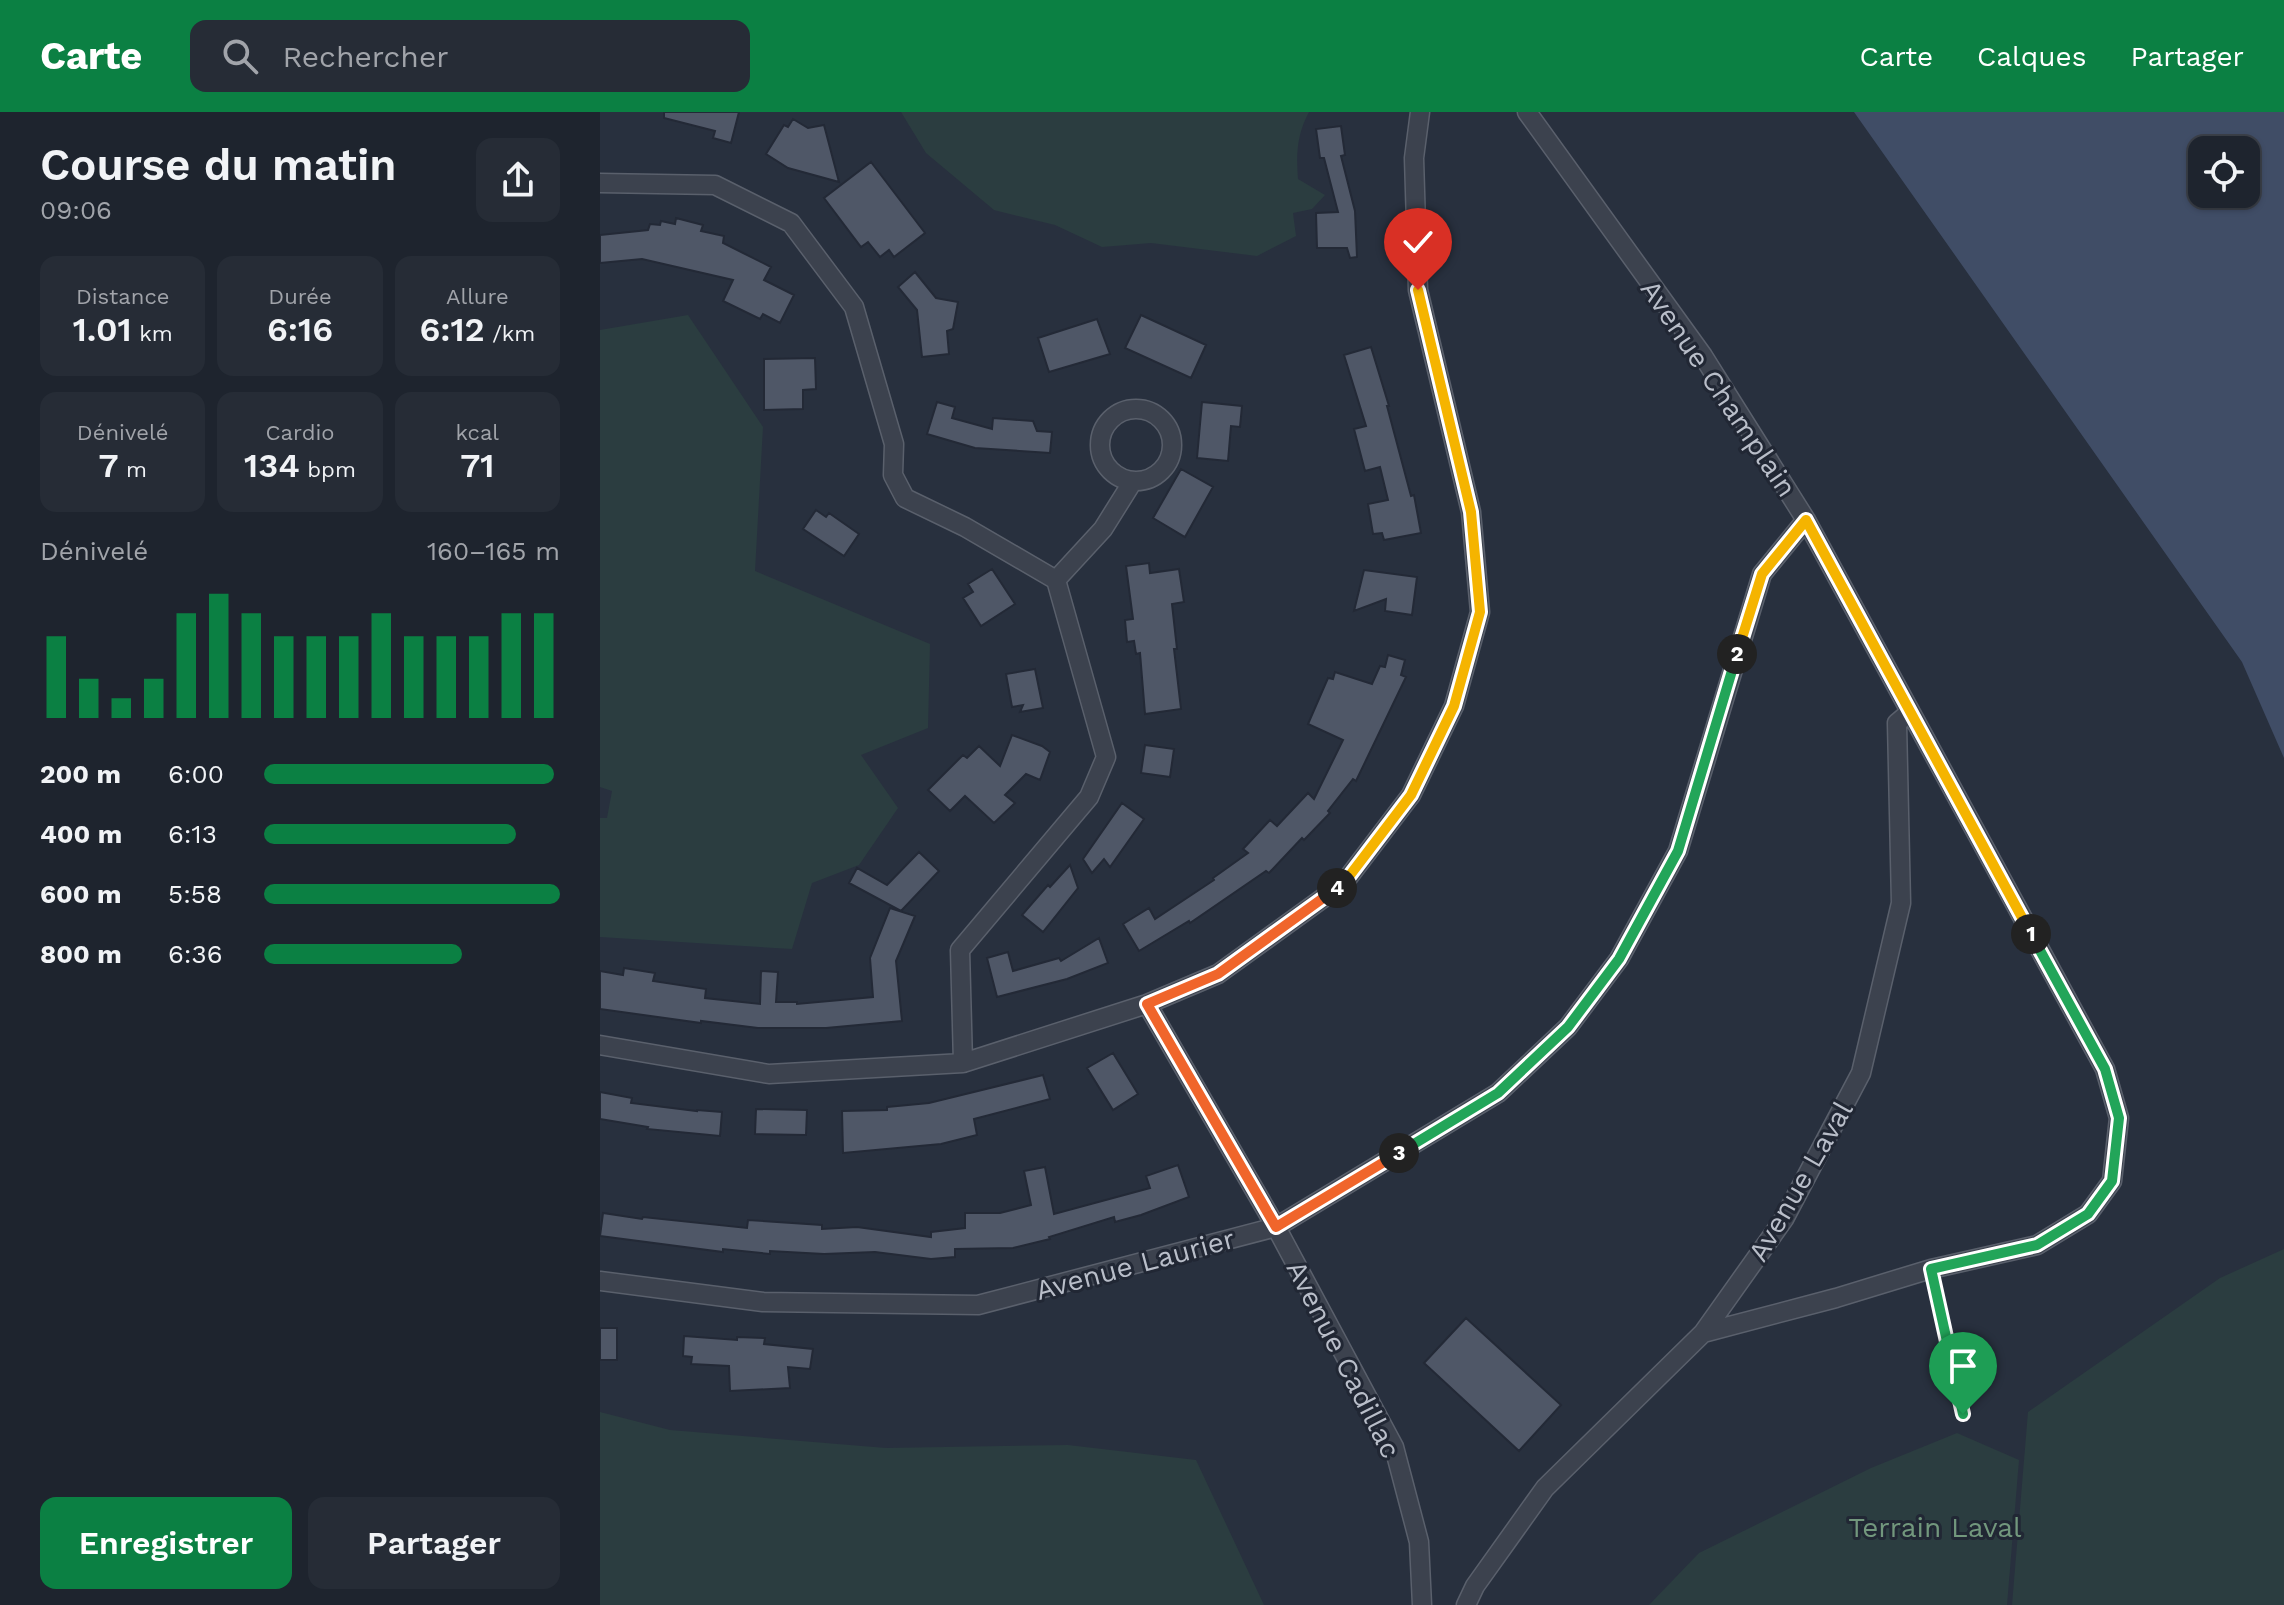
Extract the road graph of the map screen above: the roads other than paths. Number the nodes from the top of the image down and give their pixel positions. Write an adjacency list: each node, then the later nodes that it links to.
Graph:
1 (1420, 112): 8 (street)
2 (1527, 112): 5 (street, Avenue Champlain)
3 (600, 183): 6 (street)
4 (1133, 481): 4 (street); 6 (street)
5 (1806, 520): 7 (street, Avenue Champlain); 11 (street, Avenue Laurier)
6 (1056, 580): 10 (street)
7 (1910, 712): 12 (street, Avenue Champlain); 14 (street, Avenue Laval)
8 (1147, 1004): 10 (street); 11 (street, Avenue Cadillac)
9 (600, 1045): 10 (street)
10 (963, 1063)
11 (1276, 1227): 13 (street, Avenue Laurier); 16 (street, Avenue Cadillac)
12 (1931, 1269): 14 (street, Avenue Champlain); 15 (lane)
13 (600, 1281)
14 (1703, 1333): 17 (street, Avenue Laval)
15 (1963, 1414)
16 (1422, 1605)
17 (1466, 1605)

